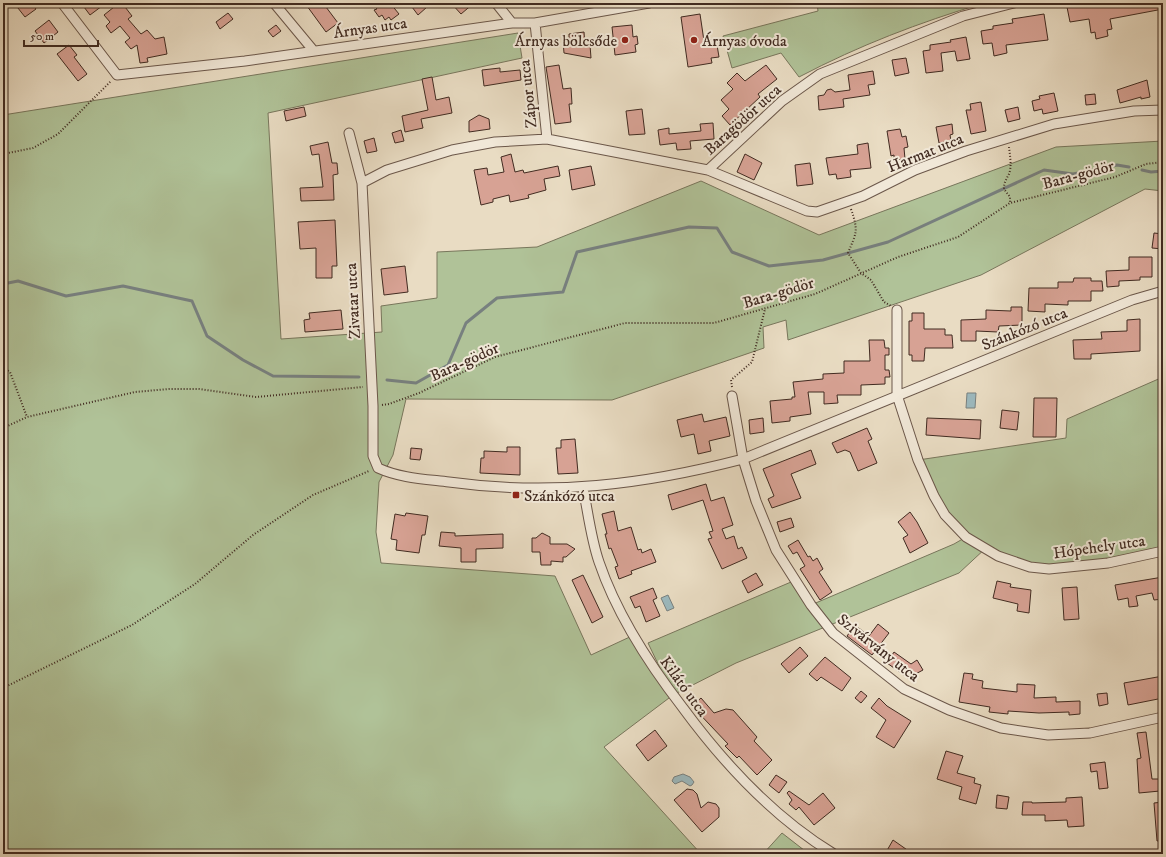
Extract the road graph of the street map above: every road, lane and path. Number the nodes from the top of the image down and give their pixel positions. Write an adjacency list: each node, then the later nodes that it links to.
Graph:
1 (62, 3): 9 (street)
2 (274, 3): 8 (street)
3 (496, 3): 6 (street)
4 (649, 3): 7 (street, Árnyas utca)
5 (1014, 3): 16 (street, Baragödör utca)
6 (512, 23): 7 (street, Árnyas utca); 8 (street, Árnyas utca)
7 (535, 23): 13 (street, Zápor utca)
8 (313, 50): 9 (street, Árnyas utca)
9 (117, 75): 14 (path)
10 (1163, 110): 12 (street, Harmat utca)
11 (349, 133): 17 (street, Zivatar utca)
12 (1009, 138): 18 (street, Harmat utca); 19 (path)
13 (547, 139): 16 (street, Baragödör utca); 17 (street, Baragödör utca)
14 (3, 154)
15 (1163, 162): 19 (path, Bara-gödör)
16 (708, 170): 18 (street, Harmat utca)
17 (362, 183): 25 (street, Zivatar utca)
18 (848, 201): 20 (path)
19 (1010, 203): 20 (path, Bara-gödör)
20 (861, 273): 22 (path, Bara-gödör); 23 (path)
21 (1163, 291): 26 (street, Szánkózó utca)
22 (765, 309): 27 (path); 28 (path, Bara-gödör)
23 (897, 310): 26 (street)
24 (3, 367): 29 (path)
25 (372, 387): 29 (path); 32 (street, Zivatar utca)
26 (897, 395): 31 (street, Szánkózó utca); 34 (street, Hópehely utca)
27 (732, 396): 31 (street)
28 (389, 404)
29 (27, 417): 30 (path)
30 (3, 428)
31 (743, 459): 33 (street, Szánkózó utca); 36 (street, Szivárvány utca)
32 (378, 468): 33 (street, Szánkózó utca); 35 (path)
33 (583, 488): 37 (street, Kilátó utca)
34 (1163, 551)
35 (3, 688)
36 (1163, 717)
37 (834, 854)

